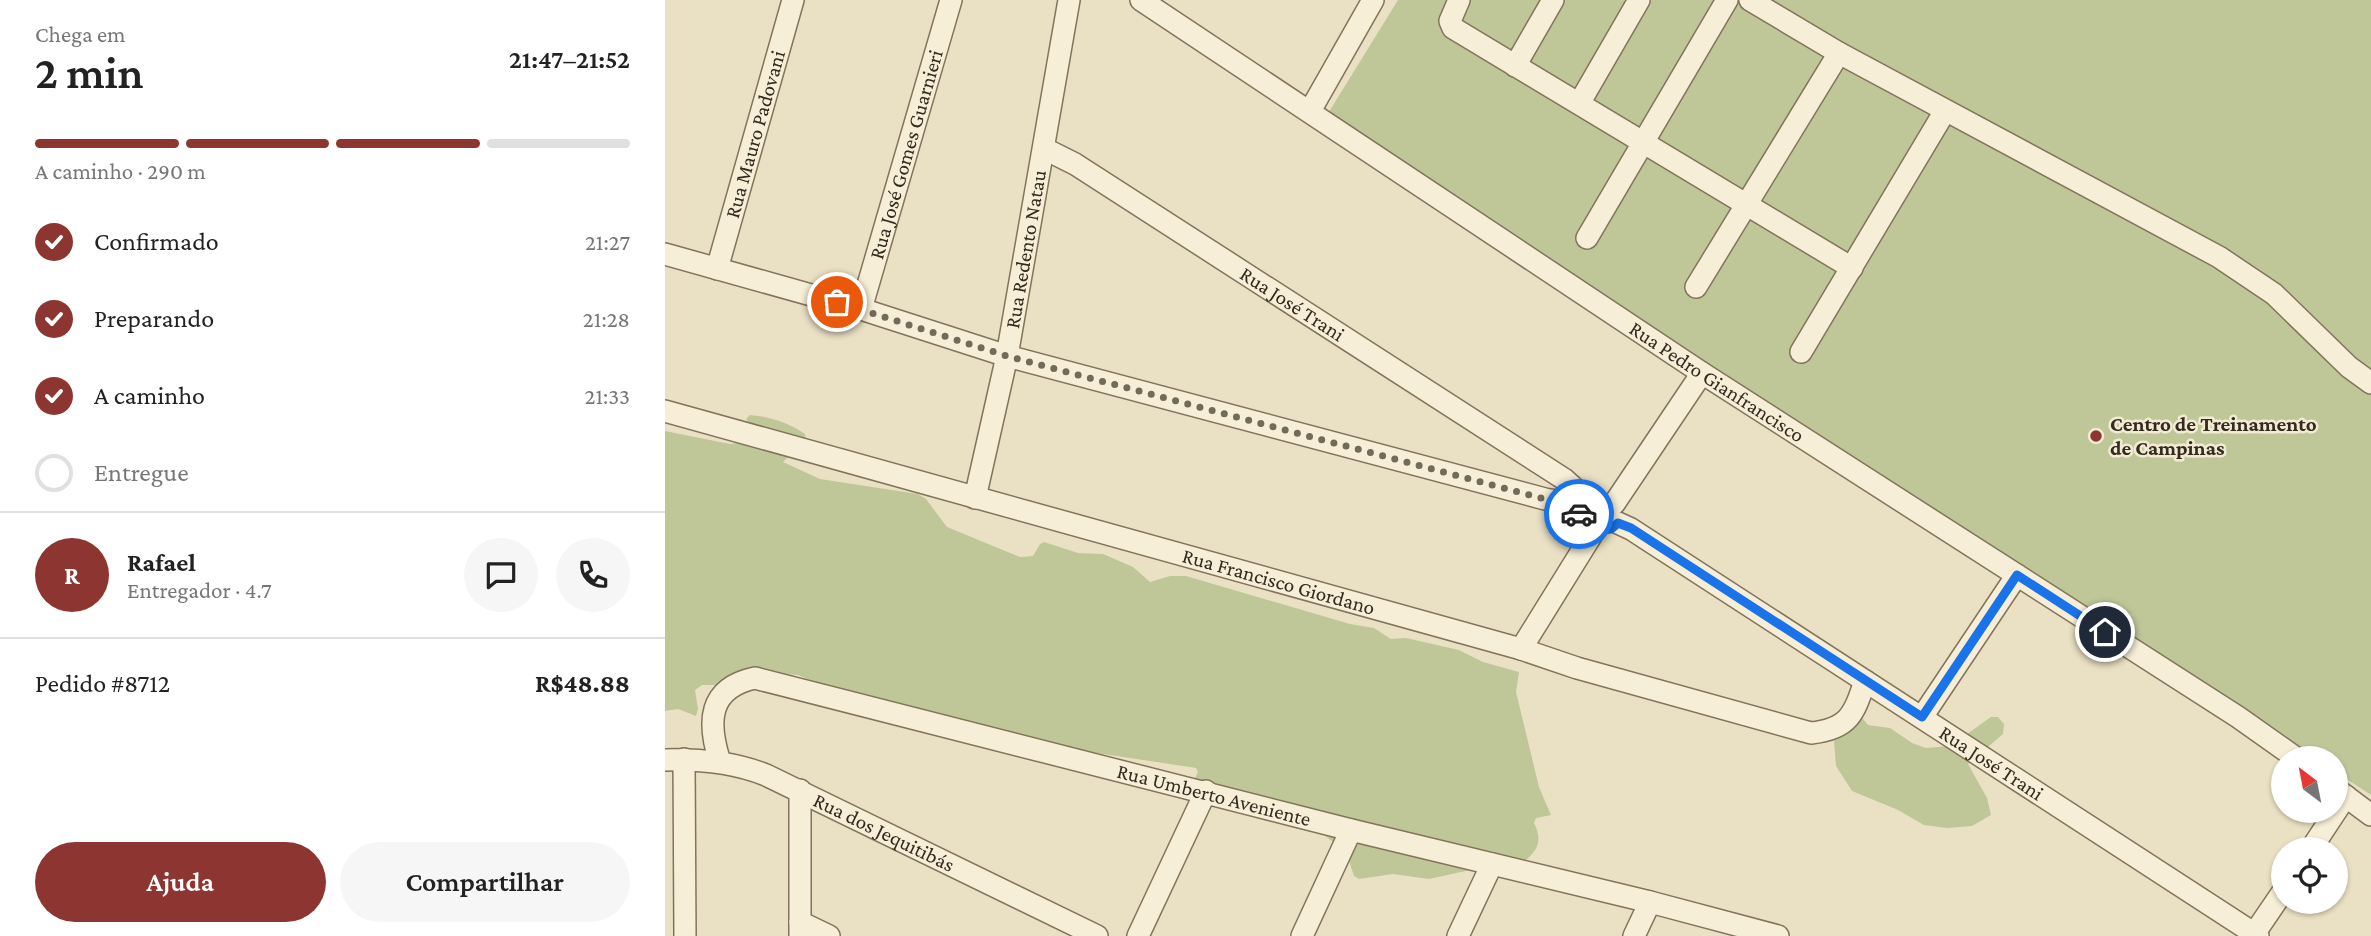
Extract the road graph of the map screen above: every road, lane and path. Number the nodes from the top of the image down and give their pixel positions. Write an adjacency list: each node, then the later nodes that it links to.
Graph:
1 (793, 0): 22 (street, Rua Mauro Padovani)
2 (951, 0): 24 (street, Rua José Gomes Guarnieri)
3 (1069, 0): 17 (street, Rua Redento Natau)
4 (1141, 0): 14 (street, Rua Pedro Gianfrancisco)
5 (1373, 0): 14 (street)
6 (1459, 0): 12 (street)
7 (1553, 0): 12 (street)
8 (1639, 0): 13 (street)
9 (1727, 0): 16 (street)
10 (1750, 0): 11 (street)
11 (1839, 53): 15 (street); 18 (street)
12 (1515, 66): 13 (street)
13 (1580, 102): 16 (street)
14 (1310, 111): 27 (street, Rua Pedro Gianfrancisco)
15 (1945, 111): 21 (street); 28 (street)
16 (1643, 141): 18 (street); 19 (street)
17 (1045, 149): 26 (street, Rua Redento Natau); 30 (street, Rua José Trani)
18 (1745, 205): 21 (street); 23 (street)
19 (1587, 238)
20 (665, 254): 22 (street)
21 (1852, 268): 25 (street)
22 (717, 269): 24 (street)
23 (1696, 287)
24 (861, 309): 26 (street)
25 (1801, 352)
26 (1007, 356): 31 (street, Rua Redento Natau); 32 (street)
27 (1702, 373): 33 (street); 35 (street, Rua Pedro Gianfrancisco)
28 (2371, 383)
29 (665, 411): 31 (street, Rua Francisco Giordano)
30 (1538, 464): 32 (street); 34 (street, Rua José Trani)
31 (975, 498): 36 (street, Rua Francisco Giordano)
32 (1545, 499): 34 (street)
33 (1616, 514): 34 (street); 37 (street, Rua José Trani)
34 (1591, 515): 36 (street)
35 (2017, 575): 38 (street); 39 (street, Rua Pedro Gianfrancisco)
36 (1521, 649): 37 (street, Rua Francisco Giordano)
37 (1865, 681): 38 (street, Rua José Trani)
38 (1922, 717): 51 (street, Rua José Trani)
39 (2279, 746)
40 (675, 759): 41 (street, Rua dos Jequitibás); 52 (street)
41 (720, 762): 42 (street, Rua dos Jequitibás); 43 (street, Rua Umberto Aveniente)
42 (800, 790): 50 (street); 54 (street, Rua dos Jequitibás)
43 (1206, 792): 46 (street, Rua Umberto Aveniente); 55 (street)
44 (2349, 799): 45 (street)
45 (2371, 815)
46 (1351, 830): 47 (street, Rua Umberto Aveniente); 56 (street)
47 (1492, 864): 48 (street, Rua Umberto Aveniente); 57 (street)
48 (1650, 902): 58 (street); 59 (street, Rua Umberto Aveniente)
49 (2271, 911): 51 (street)
50 (800, 929): 53 (street)
51 (2256, 935)
52 (685, 936)
53 (829, 936)
54 (1097, 936)
55 (1138, 936)
56 (1302, 936)
57 (1458, 936)
58 (1634, 936)
59 (1778, 936)

